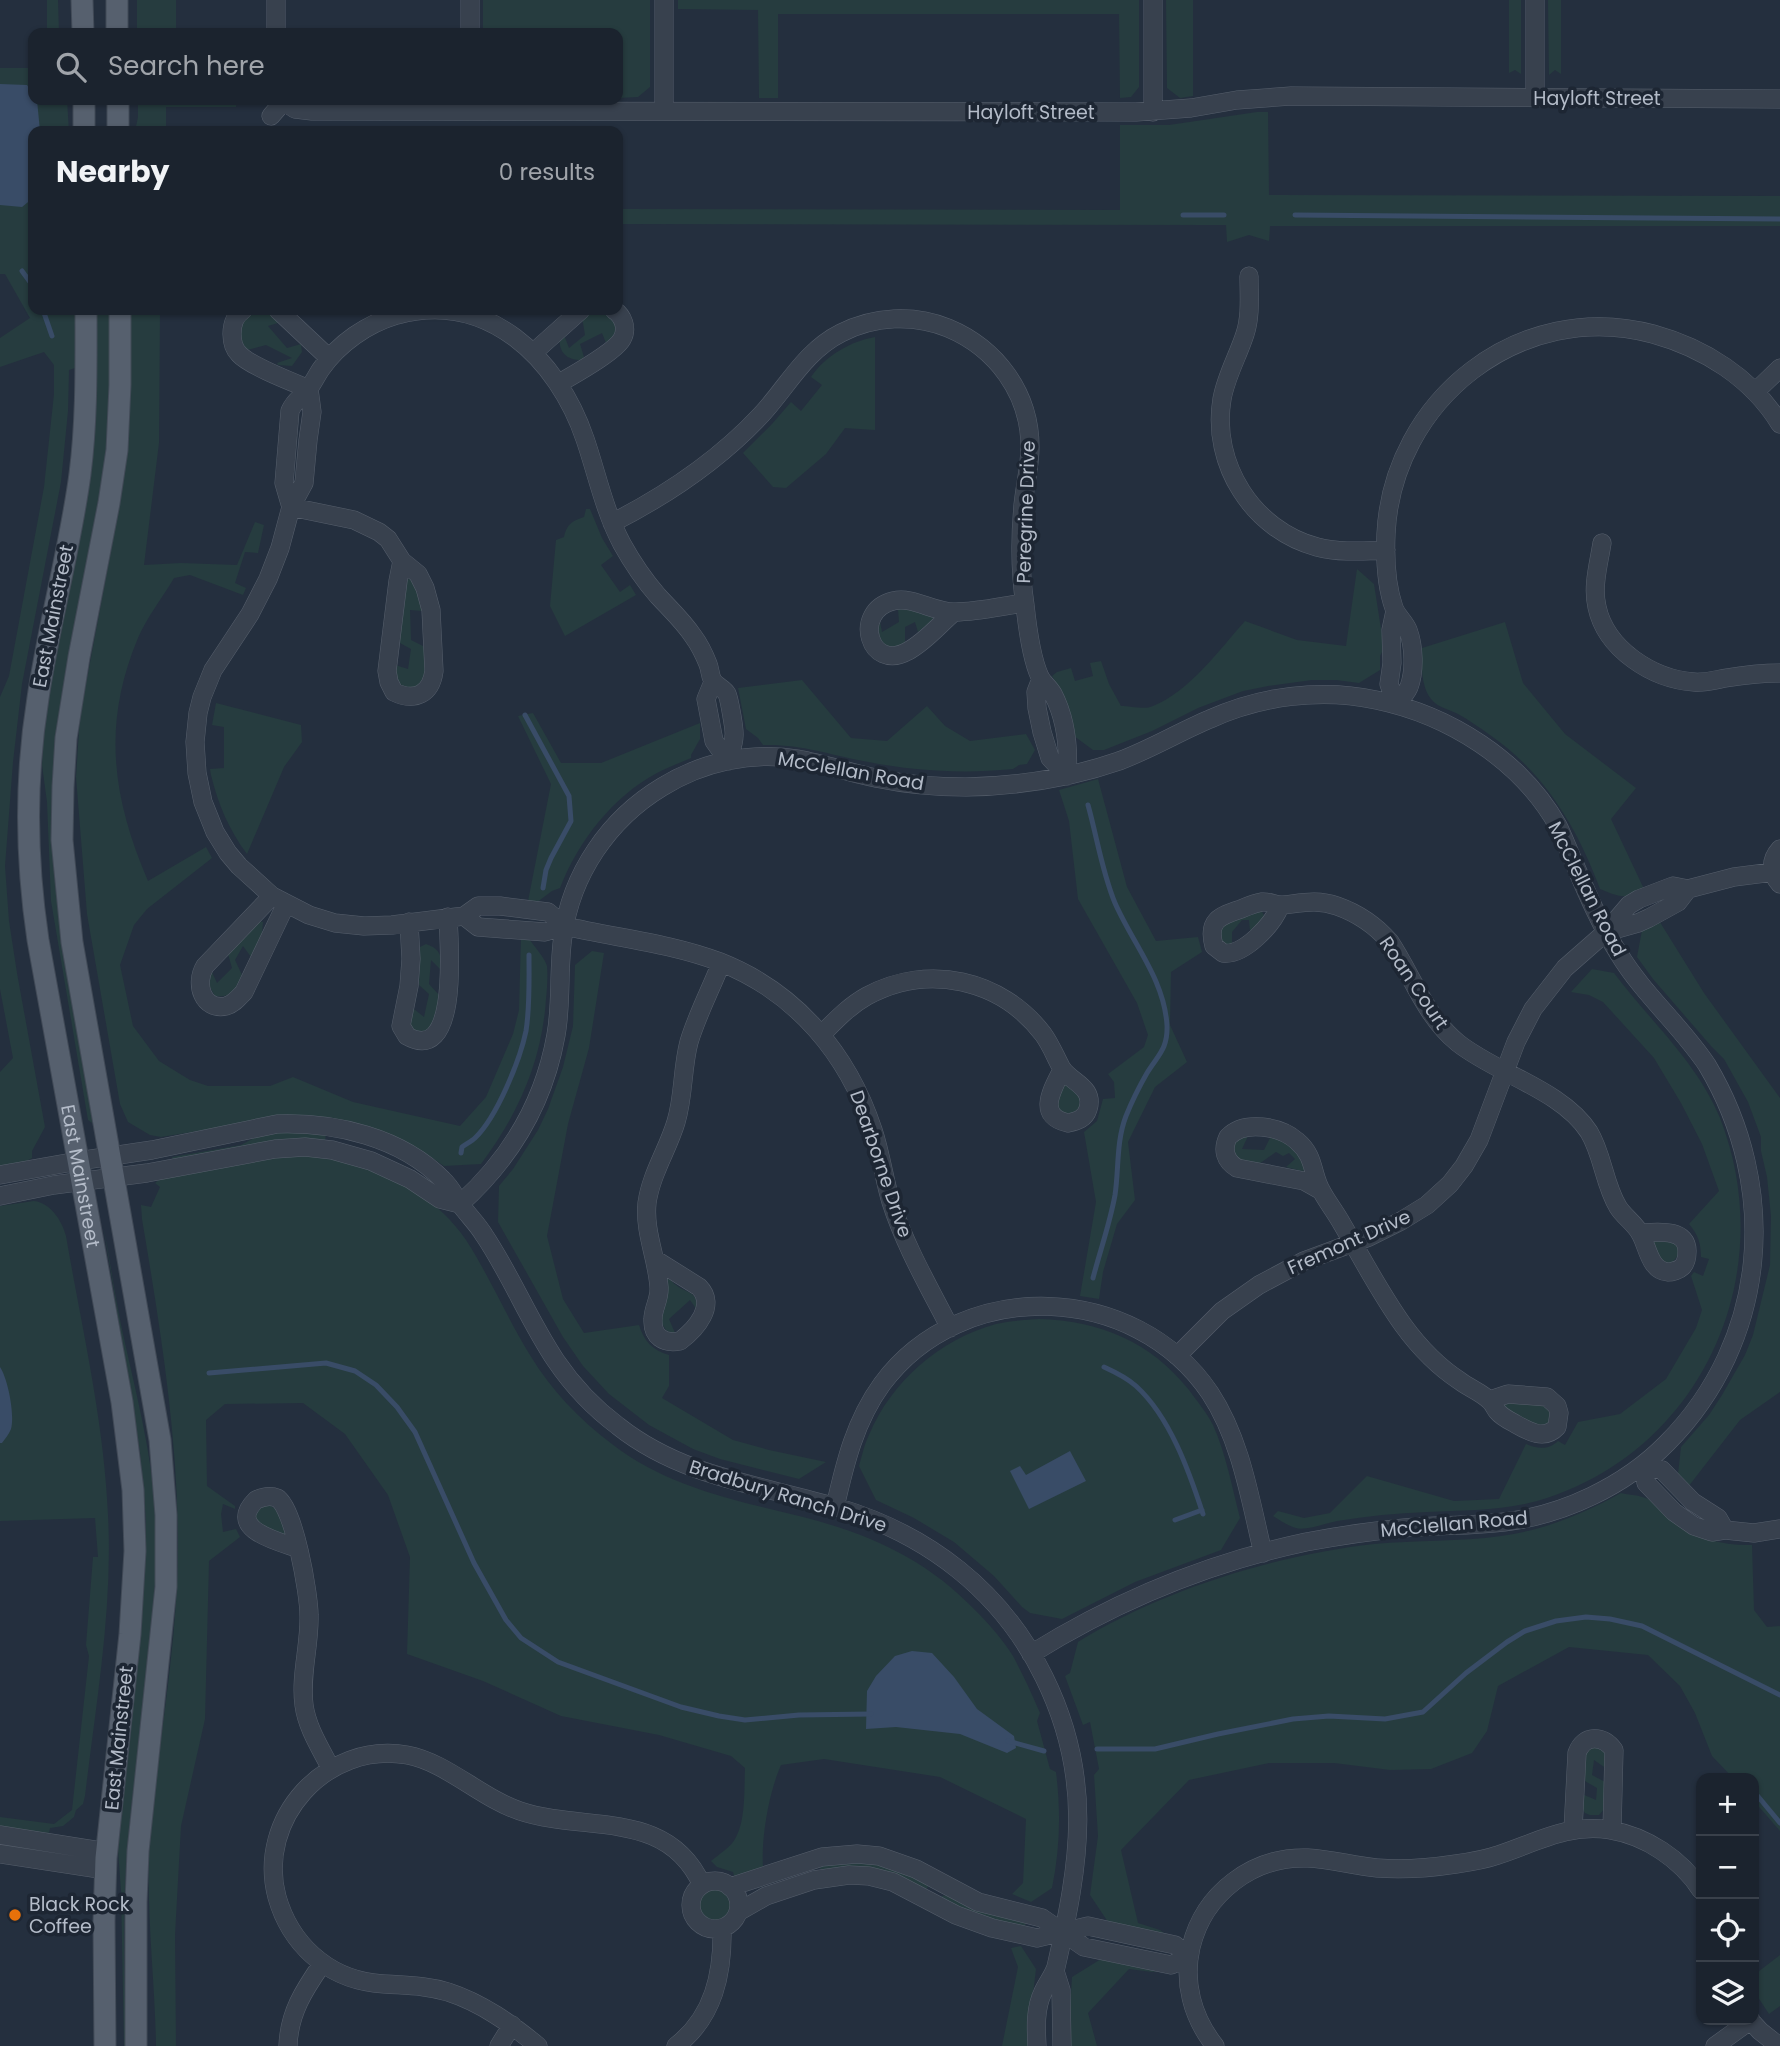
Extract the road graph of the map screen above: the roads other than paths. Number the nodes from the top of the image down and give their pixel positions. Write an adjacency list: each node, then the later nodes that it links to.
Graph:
1 (82, 0): 8 (main road)
2 (117, 0): 9 (main road)
3 (276, 0): 10 (street)
4 (470, 0): 11 (street)
5 (664, 0): 18 (street)
6 (1153, 0): 19 (street)
7 (1535, 0): 12 (street)
8 (83, 28)
9 (117, 28)
10 (276, 28)
11 (470, 28)
12 (1535, 97): 13 (street, Hayloft Street); 19 (street, Hayloft Street)
13 (1780, 99)
14 (84, 105): 20 (main road)
15 (118, 105): 21 (main road)
16 (278, 106): 17 (street, Hayloft Street)
17 (470, 106): 18 (street, Hayloft Street)
18 (664, 111): 19 (street, Hayloft Street)
19 (1153, 112)
20 (84, 126)
21 (118, 126)
22 (1249, 276): 41 (street)
23 (86, 315): 62 (main road, East Mainstreet)
24 (120, 315): 61 (main road, East Mainstreet)
25 (237, 315): 35 (street)
26 (283, 315): 32 (street)
27 (398, 315): 32 (street)
28 (469, 315): 31 (street)
29 (575, 315): 31 (street)
30 (620, 315): 34 (street)
31 (534, 352): 34 (street)
32 (329, 358): 35 (street)
33 (1780, 368): 36 (street)
34 (558, 384): 39 (street)
35 (309, 389): 38 (street)
36 (1755, 392): 37 (street); 41 (street)
37 (1780, 424)
38 (291, 507): 42 (street); 51 (street)
39 (612, 523): 43 (street, Peregrine Drive); 47 (street)
40 (1602, 542): 45 (street)
41 (1386, 550): 46 (street)
42 (402, 561): 42 (street)
43 (1024, 604): 44 (street); 48 (street, Peregrine Drive)
44 (953, 612)
45 (1780, 673)
46 (1396, 704): 48 (street, McClellan Road); 56 (street, McClellan Road)
47 (728, 761): 48 (street, McClellan Road); 55 (street, McClellan Road)
48 (1067, 776)
49 (1780, 849): 50 (street)
50 (1776, 878): 56 (street, Fremont Drive)
51 (279, 900): 51 (street); 54 (street)
52 (1280, 906): 60 (street, Roan Court)
53 (456, 917): 54 (street); 54 (street); 55 (street, Dearborne Drive)
54 (408, 922)
55 (565, 926): 57 (street, Dearborne Drive); 67 (street, McClellan Road)
56 (1606, 932): 60 (street, Fremont Drive); 74 (street, McClellan Road)
57 (722, 963): 58 (street, Dearborne Drive); 70 (street)
58 (822, 1034): 59 (street); 71 (street, Dearborne Drive)
59 (1062, 1070)
60 (1503, 1072): 68 (street, Roan Court); 69 (street, Fremont Drive)
61 (110, 1156): 62 (street, Bradbury Ranch Drive); 64 (main road, East Mainstreet); 67 (street, Bradbury Ranch Drive)
62 (80, 1171): 63 (street); 64 (street); 66 (street); 86 (main road, East Mainstreet)
63 (0, 1175)
64 (114, 1177): 67 (street); 107 (main road, East Mainstreet)
65 (1320, 1189): 65 (street); 69 (street)
66 (0, 1196)
67 (460, 1204): 75 (street, Bradbury Ranch Drive)
68 (1641, 1233)
69 (1353, 1242): 72 (street, Fremont Drive); 73 (street)
70 (656, 1259): 70 (street)
71 (950, 1328): 72 (street); 75 (street)
72 (1177, 1356): 78 (street)
73 (1490, 1400)
74 (1644, 1465): 76 (street); 78 (street, McClellan Road)
75 (835, 1507): 79 (street, Bradbury Ranch Drive)
76 (1780, 1529)
77 (297, 1548): 80 (street)
78 (1263, 1553): 79 (street, McClellan Road)
79 (1031, 1654): 95 (street, Bradbury Ranch Drive)
80 (331, 1769): 90 (street); 97 (street)
81 (1573, 1830): 82 (street); 82 (street); 96 (street)
82 (1612, 1830): 89 (street)
83 (0, 1835): 86 (street)
84 (0, 1854): 86 (street)
85 (809, 1860): 87 (street); 88 (street); 91 (street)
86 (106, 1861): 99 (main road, East Mainstreet)
87 (814, 1880): 92 (street); 93 (street)
88 (941, 1883): 92 (street); 95 (street)
89 (1696, 1883)
90 (702, 1885): 91 (street); 94 (street)
91 (730, 1887): 93 (street)
92 (931, 1902): 95 (street)
93 (738, 1912): 94 (street)
94 (722, 1928): 103 (street)
95 (1062, 1931): 96 (street); 98 (street, Bradbury Ranch Drive)
96 (1189, 1957): 104 (street)
97 (322, 1964): 100 (street); 108 (street)
98 (1055, 1971): 111 (street, Bradbury Ranch Drive); 112 (street, Bradbury Ranch Drive)
99 (105, 2014): 105 (main road); 106 (main road, East Mainstreet)
100 (512, 2025): 109 (street); 110 (street)
101 (1744, 2025): 113 (street)
102 (1755, 2025): 114 (street)
103 (680, 2045)
104 (1213, 2045)
105 (91, 2046)
106 (105, 2046)
107 (136, 2046)
108 (288, 2046)
109 (499, 2046)
110 (538, 2046)
111 (1037, 2046)
112 (1062, 2046)
113 (1715, 2046)
114 (1779, 2046)

